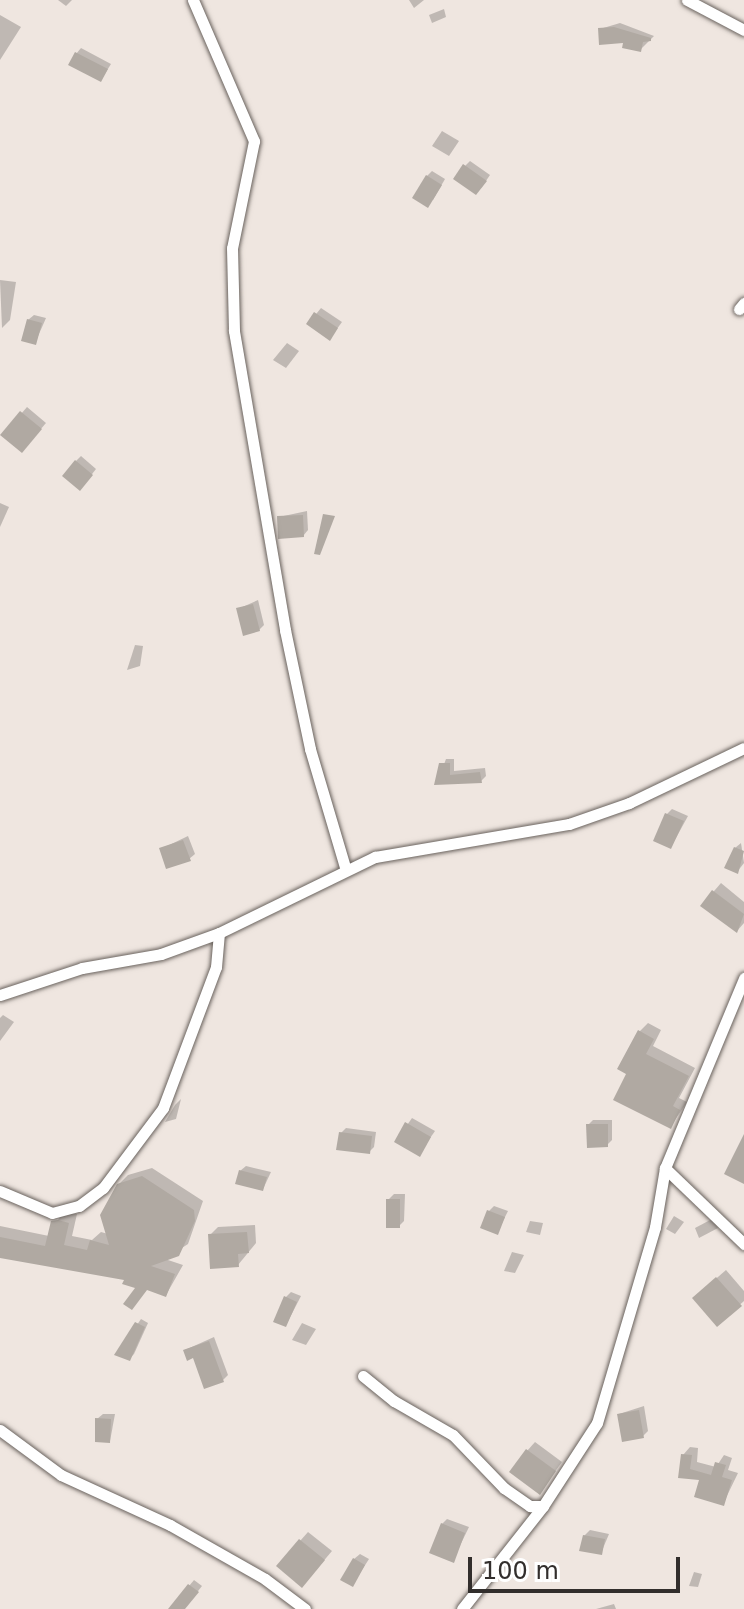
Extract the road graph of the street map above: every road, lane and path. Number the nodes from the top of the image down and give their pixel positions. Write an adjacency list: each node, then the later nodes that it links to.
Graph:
1 (193, 0): 5 (street)
2 (687, 0): 3 (street)
3 (744, 30)
4 (744, 748): 5 (street)
5 (345, 867): 6 (street)
6 (219, 933): 8 (street); 10 (street)
7 (744, 978): 9 (street)
8 (0, 995)
9 (665, 1168): 11 (street); 14 (street)
10 (0, 1191)
11 (744, 1244)
12 (363, 1376): 14 (street)
13 (0, 1430): 15 (street)
14 (543, 1506): 16 (street)
15 (305, 1609)
16 (462, 1609)

